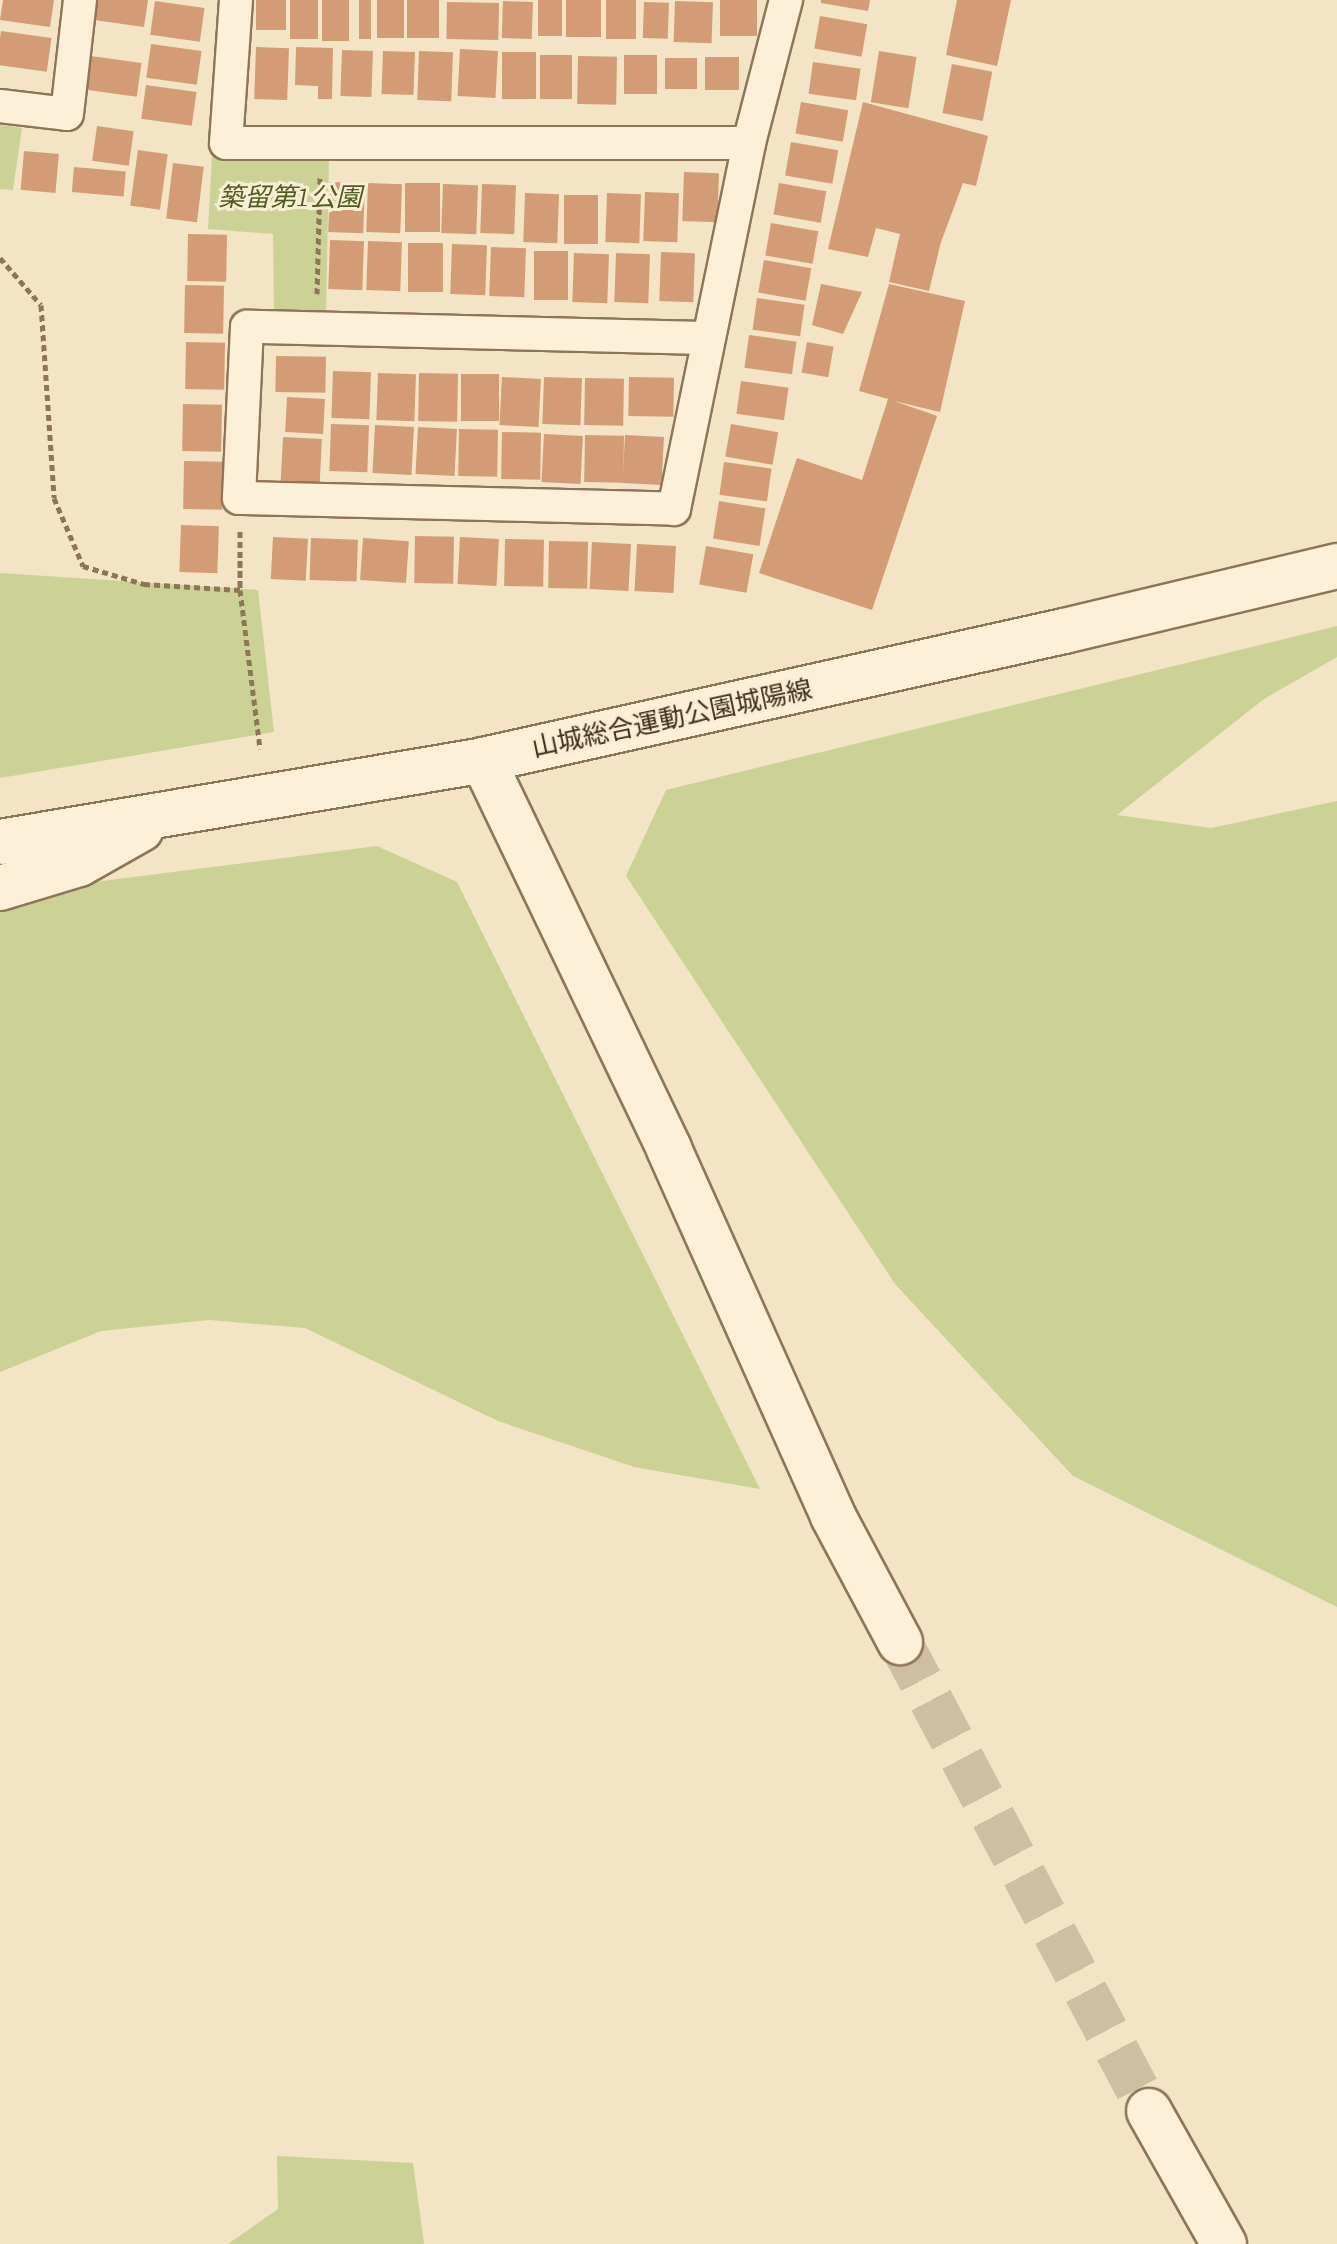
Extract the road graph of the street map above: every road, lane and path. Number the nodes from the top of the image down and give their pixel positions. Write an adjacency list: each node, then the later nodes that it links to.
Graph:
1 (80, 0): 4 (street)
2 (236, 0): 5 (street)
3 (786, 0): 6 (street)
4 (0, 106)
5 (321, 143): 6 (street); 8 (path)
6 (749, 143): 9 (street)
7 (0, 258): 12 (path)
8 (316, 328): 9 (street); 10 (street)
9 (708, 338): 10 (street)
10 (239, 498): 12 (path)
11 (1337, 566): 14 (main road, 山城総合運動公園城陽線)
12 (240, 590): 13 (path)
13 (260, 749)
14 (483, 760): 15 (main road, 山城総合運動公園城陽線); 18 (main road)
15 (167, 814): 16 (main road, 山城総合運動公園城陽線); 17 (main road)
16 (0, 842)
17 (0, 888)
18 (900, 1642)
19 (1149, 2111): 20 (main road)
20 (1224, 2244)

